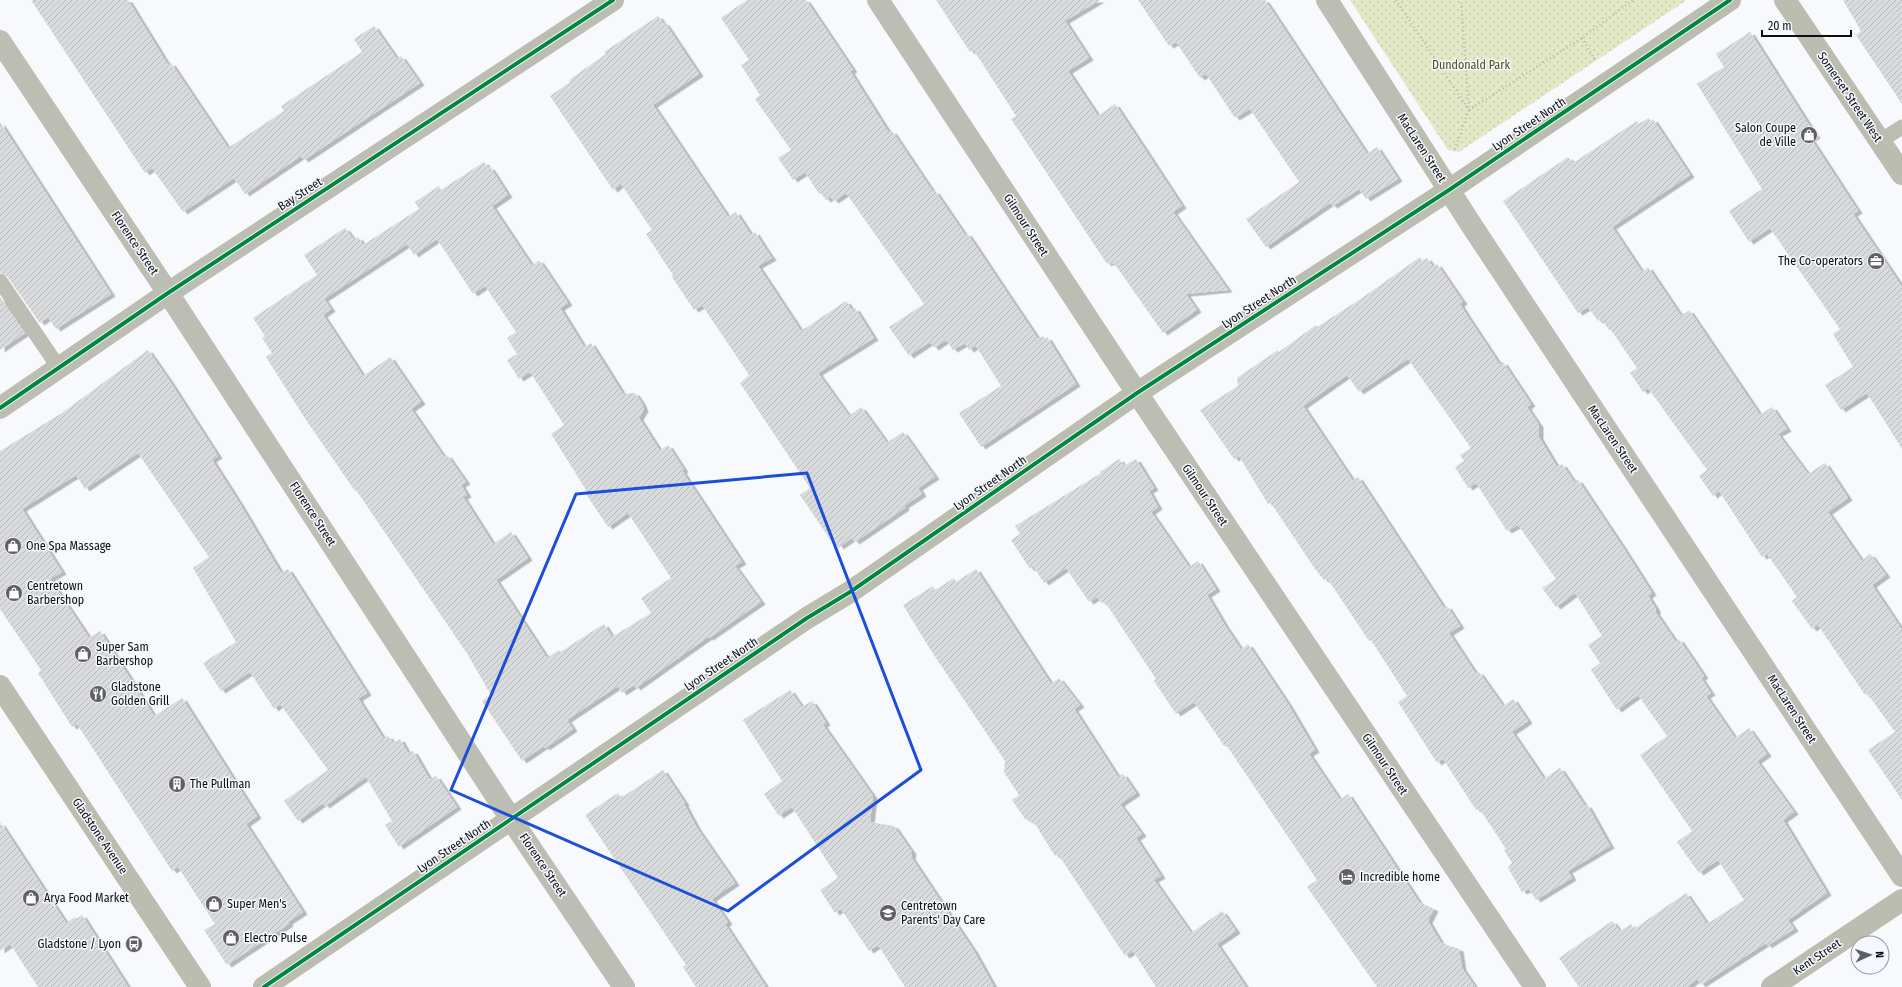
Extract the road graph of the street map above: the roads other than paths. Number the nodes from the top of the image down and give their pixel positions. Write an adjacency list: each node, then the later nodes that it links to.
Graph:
1 (613, 0): 12 (street, Bay Street)
2 (878, 0): 14 (street, Gilmour Street)
3 (1327, 0): 10 (street, MacLaren Street)
4 (1730, 0): 10 (main road, Lyon Street North)
5 (1785, 0): 8 (main road, Somerset Street West)
6 (0, 41): 12 (street, Florence Street)
7 (1902, 127): 8 (lane)
8 (1880, 141): 9 (main road, Somerset Street West)
9 (1902, 174)
10 (1449, 190): 14 (main road, Lyon Street North); 18 (street, MacLaren Street)
11 (0, 281): 13 (lane)
12 (168, 293): 13 (street, Bay Street); 17 (street, Florence Street)
13 (59, 368): 15 (street, Bay Street)
14 (1137, 393): 17 (main road, Lyon Street North); 23 (street, Gilmour Street)
15 (0, 408)
16 (0, 686): 20 (main road, Gladstone Avenue)
17 (511, 819): 21 (main road, Lyon Street North); 22 (street, Florence Street)
18 (1902, 876)
19 (1902, 900): 24 (main road, Kent Street)
20 (200, 987)
21 (264, 987)
22 (624, 987)
23 (1535, 987)
24 (1772, 987)

